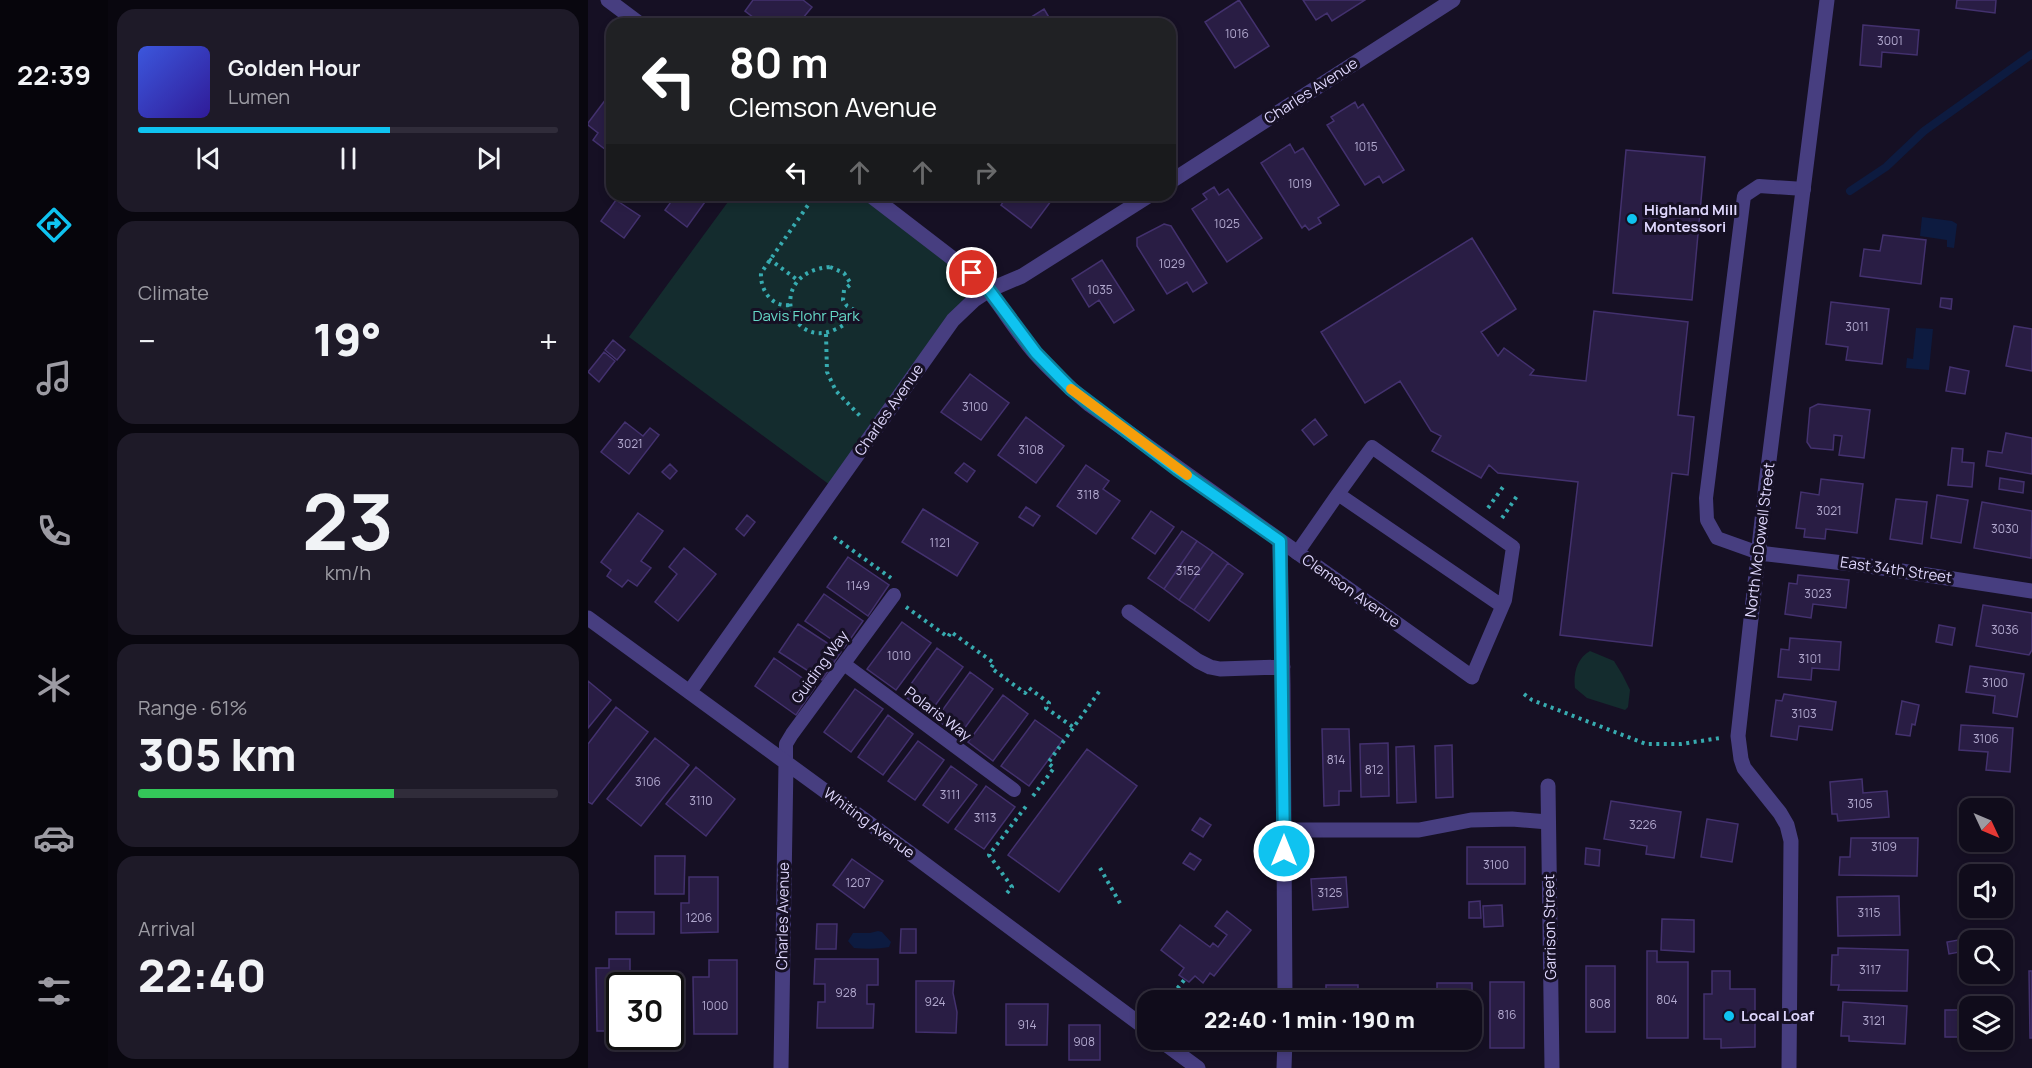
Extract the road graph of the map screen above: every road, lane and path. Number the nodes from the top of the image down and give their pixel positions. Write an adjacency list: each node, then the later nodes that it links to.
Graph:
1 (608, 0): 4 (street)
2 (1453, 0): 5 (street, Charles Avenue)
3 (1827, 0): 6 (street, North McDowell Street)
4 (632, 18)
5 (1176, 178)
6 (1804, 189): 24 (street, North McDowell Street); 24 (lane)
7 (811, 201): 10 (path)
8 (878, 201): 12 (street, Clemson Avenue)
9 (1141, 201): 12 (street, Charles Avenue)
10 (769, 259): 11 (path); 13 (path)
11 (799, 280): 13 (path); 14 (path)
12 (989, 290): 22 (street, Clemson Avenue); 35 (street, Charles Avenue)
13 (789, 305): 14 (path)
14 (826, 334): 15 (path)
15 (861, 417)
16 (1503, 487): 19 (path)
17 (1338, 494): 19 (lane); 23 (lane); 28 (lane)
18 (1518, 496): 20 (path)
19 (1478, 522): 20 (lane)
20 (1492, 532): 28 (lane)
21 (834, 537): 25 (path)
22 (1280, 541): 23 (street, Clemson Avenue); 32 (street)
23 (1297, 552): 33 (street, Clemson Avenue)
24 (1759, 553): 26 (street, East 34th Street); 57 (street, North McDowell Street)
25 (892, 589): 31 (lane, Guiding Way)
26 (2032, 591)
27 (909, 598): 37 (path)
28 (1502, 606): 33 (lane)
29 (1130, 612): 32 (street)
30 (588, 618): 35 (street, Whiting Avenue)
31 (844, 664): 39 (lane, Guiding Way); 41 (lane, Polaris Way)
32 (1283, 667): 43 (street)
33 (1472, 677)
34 (1101, 689): 37 (path)
35 (690, 691): 39 (street, Whiting Avenue)
36 (1524, 694): 38 (path)
37 (1072, 727): 45 (path)
38 (1726, 737)
39 (786, 763): 50 (street, Whiting Avenue); 53 (street, Charles Avenue)
40 (1548, 786): 42 (street, Garrison Street)
41 (1014, 790)
42 (1548, 822): 43 (street); 56 (street, Garrison Street)
43 (1284, 830): 49 (street)
44 (1100, 868): 46 (path)
45 (1007, 893)
46 (1121, 905)
47 (1185, 979): 48 (path)
48 (1176, 990)
49 (1285, 990)
50 (1137, 1022)
51 (1174, 1050): 54 (street)
52 (1285, 1050): 55 (street)
53 (781, 1068)
54 (1198, 1068)
55 (1284, 1068)
56 (1552, 1068)
57 (1789, 1068)

